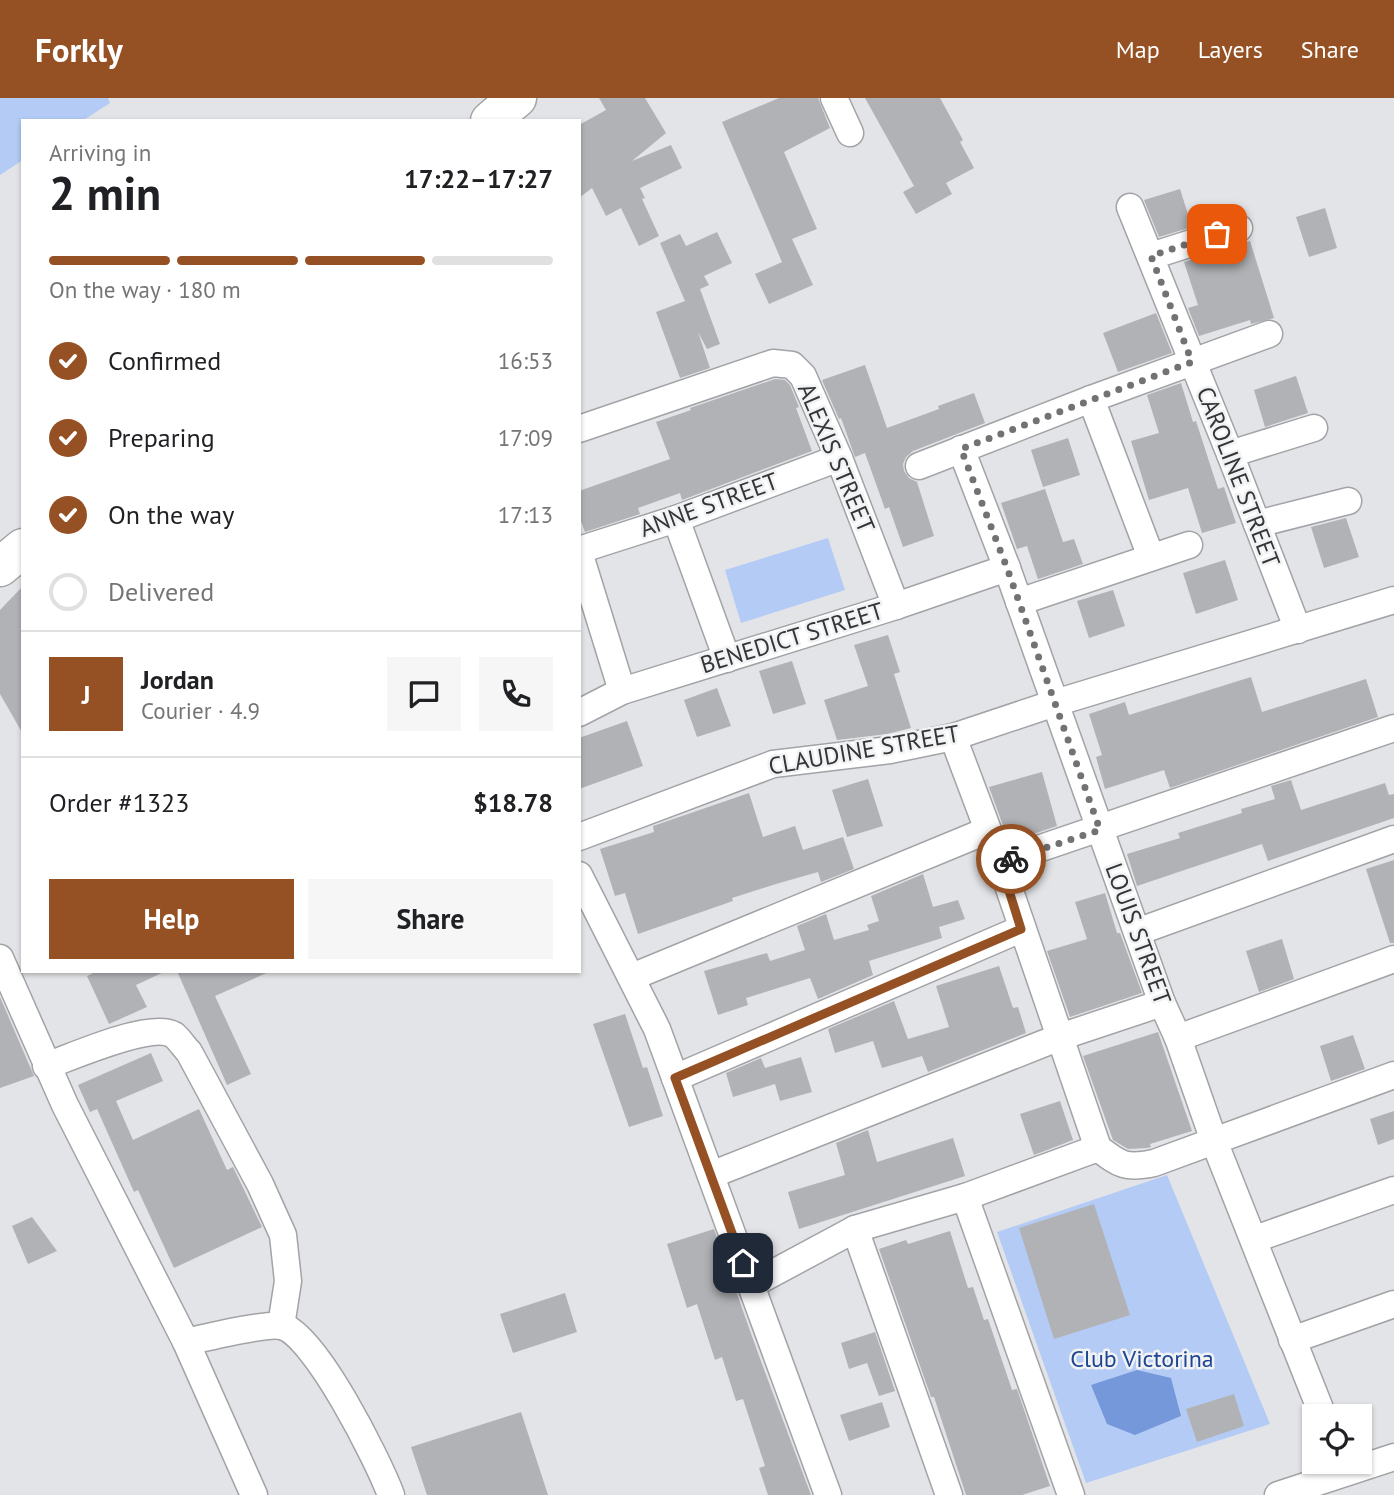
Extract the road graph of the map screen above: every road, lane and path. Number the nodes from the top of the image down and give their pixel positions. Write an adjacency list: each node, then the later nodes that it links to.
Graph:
1 (517, 98): 3 (highway)
2 (834, 98): 4 (street)
3 (493, 119)
4 (850, 133)
5 (1130, 207): 7 (street, CAROLINE STREET)
6 (1239, 228): 7 (street)
7 (1151, 256): 9 (street, CAROLINE STREET)
8 (1269, 334): 9 (street)
9 (1192, 362): 10 (street); 14 (street, CAROLINE STREET)
10 (1091, 399): 13 (street); 23 (street)
11 (581, 428): 15 (street, ALEXIS STREET)
12 (1314, 428): 14 (street)
13 (961, 449): 16 (street); 26 (street, LOUIS STREET)
14 (1230, 454): 19 (street, CAROLINE STREET)
15 (839, 458): 18 (street, ANNE STREET); 29 (street, ALEXIS STREET)
16 (919, 466)
17 (1348, 501): 19 (street)
18 (676, 519): 22 (street, ANNE STREET); 31 (street)
19 (1257, 524): 30 (street, CAROLINE STREET)
20 (1189, 545): 23 (street)
21 (21, 550): 25 (highway)
22 (581, 550)
23 (1151, 557): 28 (street)
24 (581, 558): 32 (street)
25 (0, 567)
26 (1007, 568): 28 (street, LOUIS STREET); 29 (street, BENEDICT STREET)
27 (1394, 600): 30 (street, CLAUDINE STREET)
28 (1019, 602): 33 (street, LOUIS STREET)
29 (896, 606): 31 (street, BENEDICT STREET)
30 (1298, 630): 33 (street, CLAUDINE STREET)
31 (727, 659): 32 (street, BENEDICT STREET)
32 (622, 691): 34 (street, BENEDICT STREET)
33 (1055, 703): 36 (street, CLAUDINE STREET); 37 (street, LOUIS STREET)
34 (581, 712)
35 (1394, 728): 37 (street)
36 (953, 737): 38 (street); 39 (street, CLAUDINE STREET)
37 (1100, 830): 41 (street); 44 (street, LOUIS STREET)
38 (986, 831): 41 (street); 47 (street)
39 (581, 836)
40 (1394, 839): 44 (street)
41 (1000, 862): 43 (street)
42 (581, 879): 47 (street)
43 (1021, 929): 49 (street); 53 (street)
44 (1137, 932): 48 (street, LOUIS STREET)
45 (0, 958): 51 (street)
46 (1394, 959): 50 (street)
47 (632, 977): 53 (street)
48 (1163, 1003): 49 (street); 50 (street, LOUIS STREET)
49 (1060, 1037): 55 (street); 56 (street)
50 (1178, 1038): 54 (street, LOUIS STREET)
51 (46, 1066): 63 (street); 65 (street)
52 (1394, 1075): 54 (street)
53 (675, 1078): 56 (street)
54 (1214, 1141): 55 (street); 60 (street, LOUIS STREET)
55 (1098, 1148): 58 (street)
56 (711, 1175): 61 (street)
57 (1394, 1189): 60 (street)
58 (965, 1197): 59 (street); 75 (street)
59 (855, 1229): 61 (street); 74 (street)
60 (1255, 1239): 64 (street, LOUIS STREET)
61 (751, 1285): 73 (street)
62 (1394, 1304): 64 (street)
63 (281, 1326): 65 (street); 72 (street)
64 (1292, 1340): 66 (street, LOUIS STREET)
65 (186, 1342): 71 (street)
66 (1318, 1404)
67 (1372, 1466): 68 (street)
68 (1392, 1466)
69 (1328, 1474): 70 (street)
70 (1282, 1494)
71 (254, 1495)
72 (391, 1495)
73 (828, 1495)
74 (949, 1495)
75 (1071, 1495)

